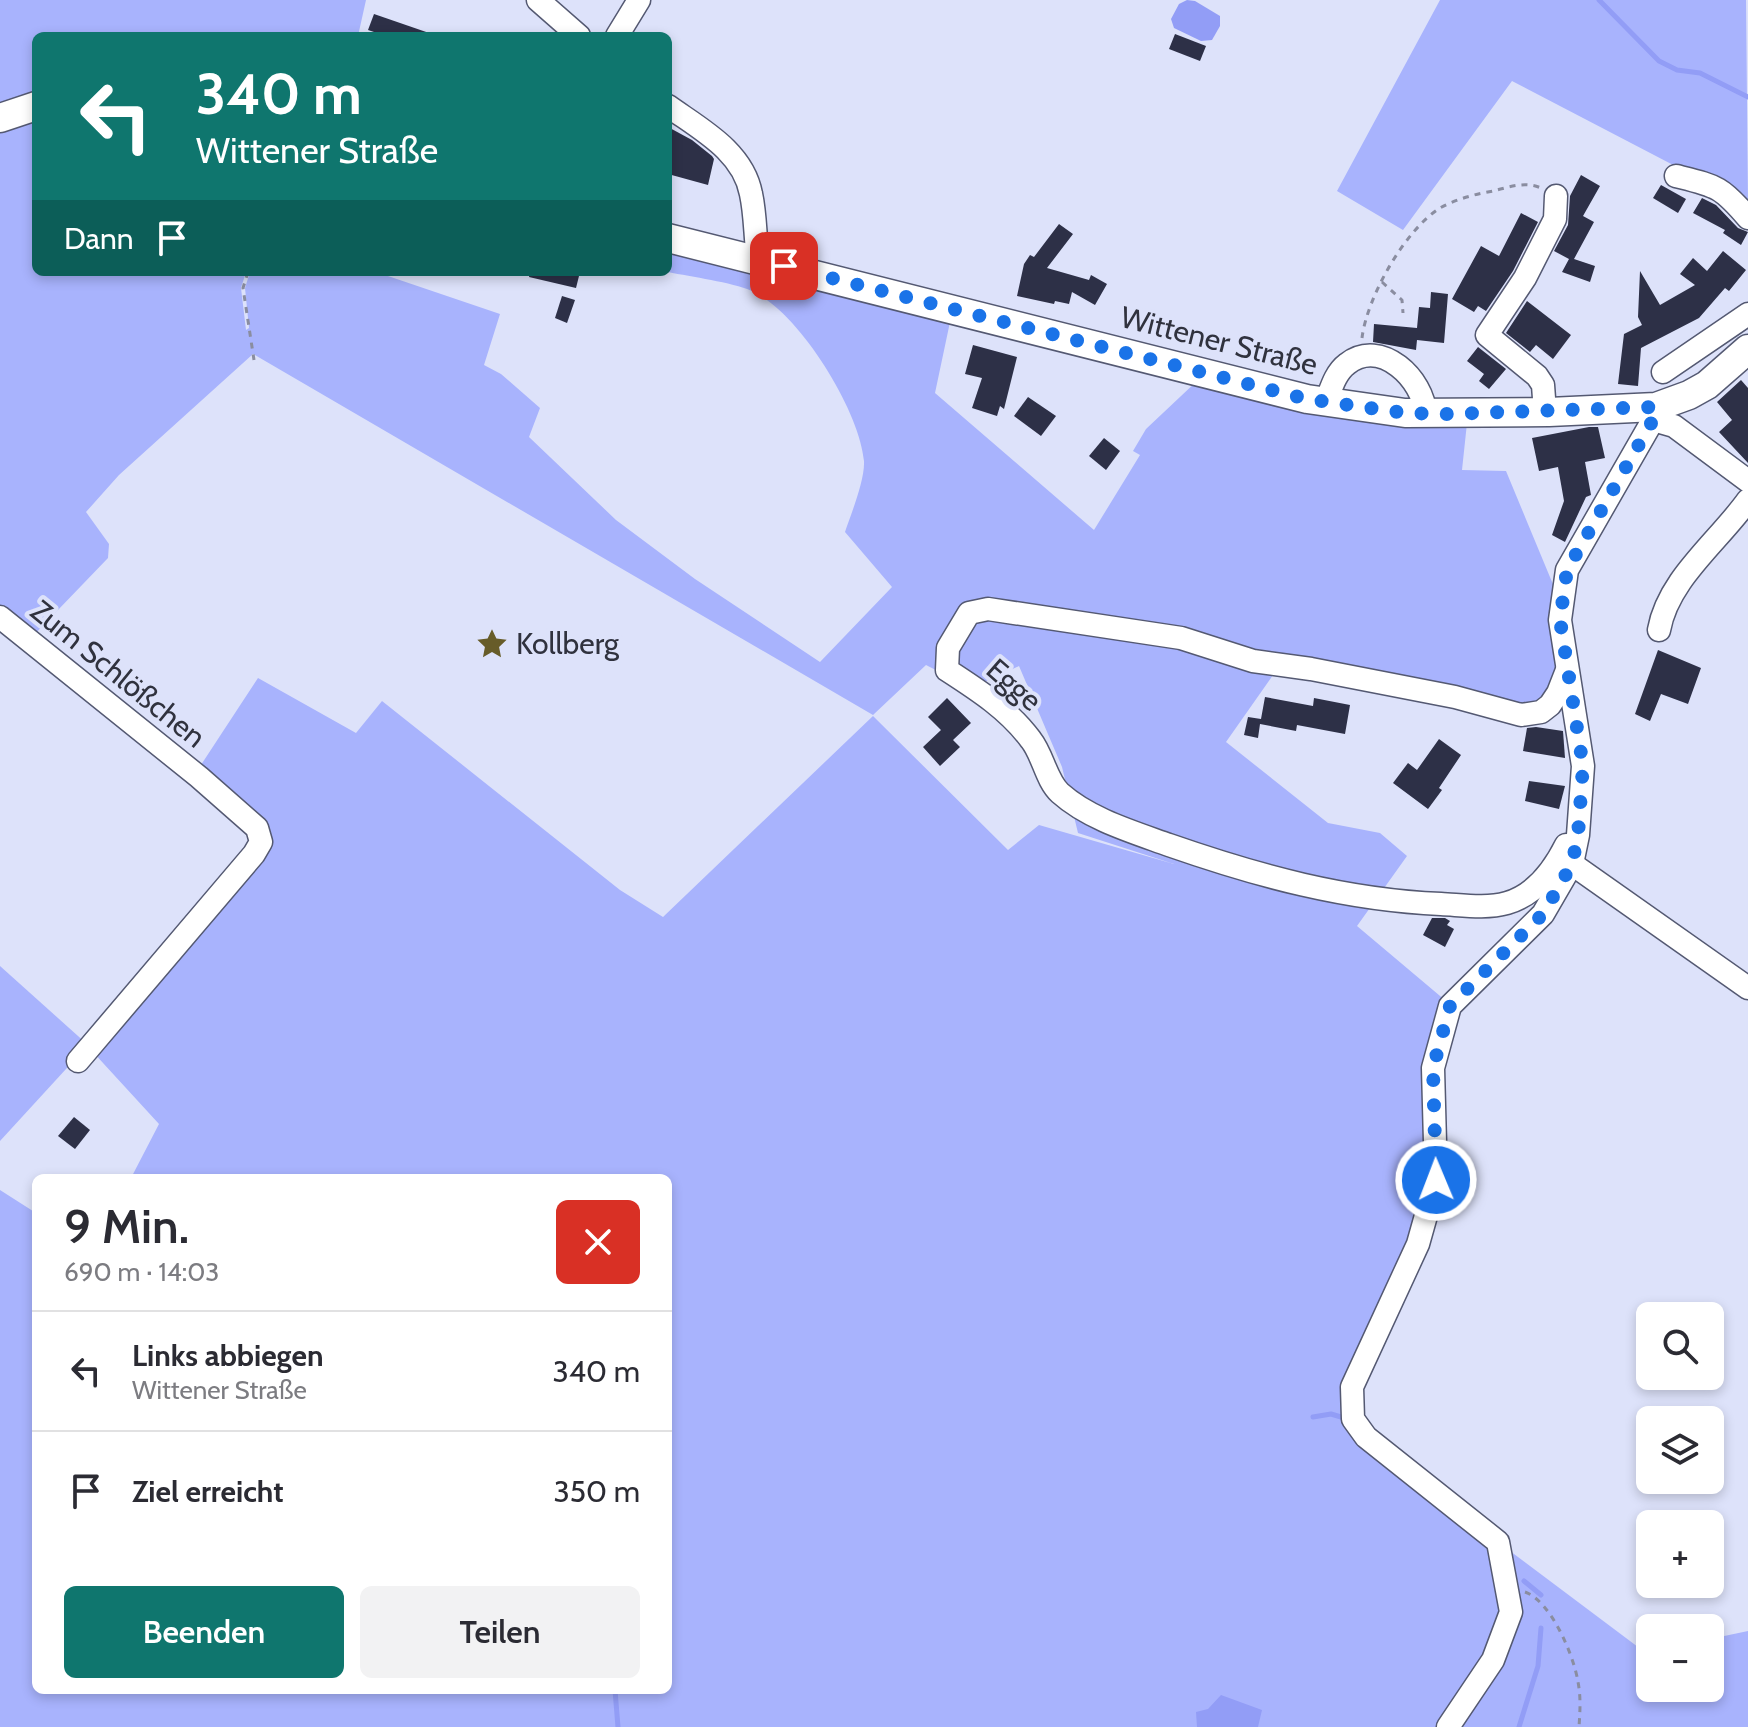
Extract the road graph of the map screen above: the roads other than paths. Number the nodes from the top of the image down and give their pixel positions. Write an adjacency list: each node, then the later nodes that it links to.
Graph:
1 (538, 0): 3 (street)
2 (639, 0): 4 (street)
3 (574, 32)
4 (619, 32)
5 (32, 107): 7 (main road)
6 (672, 109): 12 (street)
7 (0, 118)
8 (1676, 176): 10 (street)
9 (1556, 196): 17 (street)
10 (1748, 218)
11 (672, 239): 12 (main road, Wittener Straße)
12 (755, 259): 16 (main road, Wittener Straße)
13 (1748, 314): 15 (street)
14 (1746, 357): 19 (main road, Wittener Straße)
15 (1663, 372)
16 (1326, 402): 18 (main road, Wittener Straße); 18 (street)
17 (1545, 412): 18 (main road, Wittener Straße); 19 (main road, Wittener Straße)
18 (1425, 413)
19 (1654, 414): 20 (street); 24 (street)
20 (1748, 481)
21 (1748, 500): 23 (street)
22 (0, 617): 28 (street, Zum Schlößchen)
23 (1659, 630)
24 (1568, 666): 25 (street); 25 (street, Egge)
25 (1583, 794): 26 (street)
26 (1572, 864): 27 (street); 29 (street)
27 (1748, 988)
28 (78, 1061)
29 (1448, 1727)

